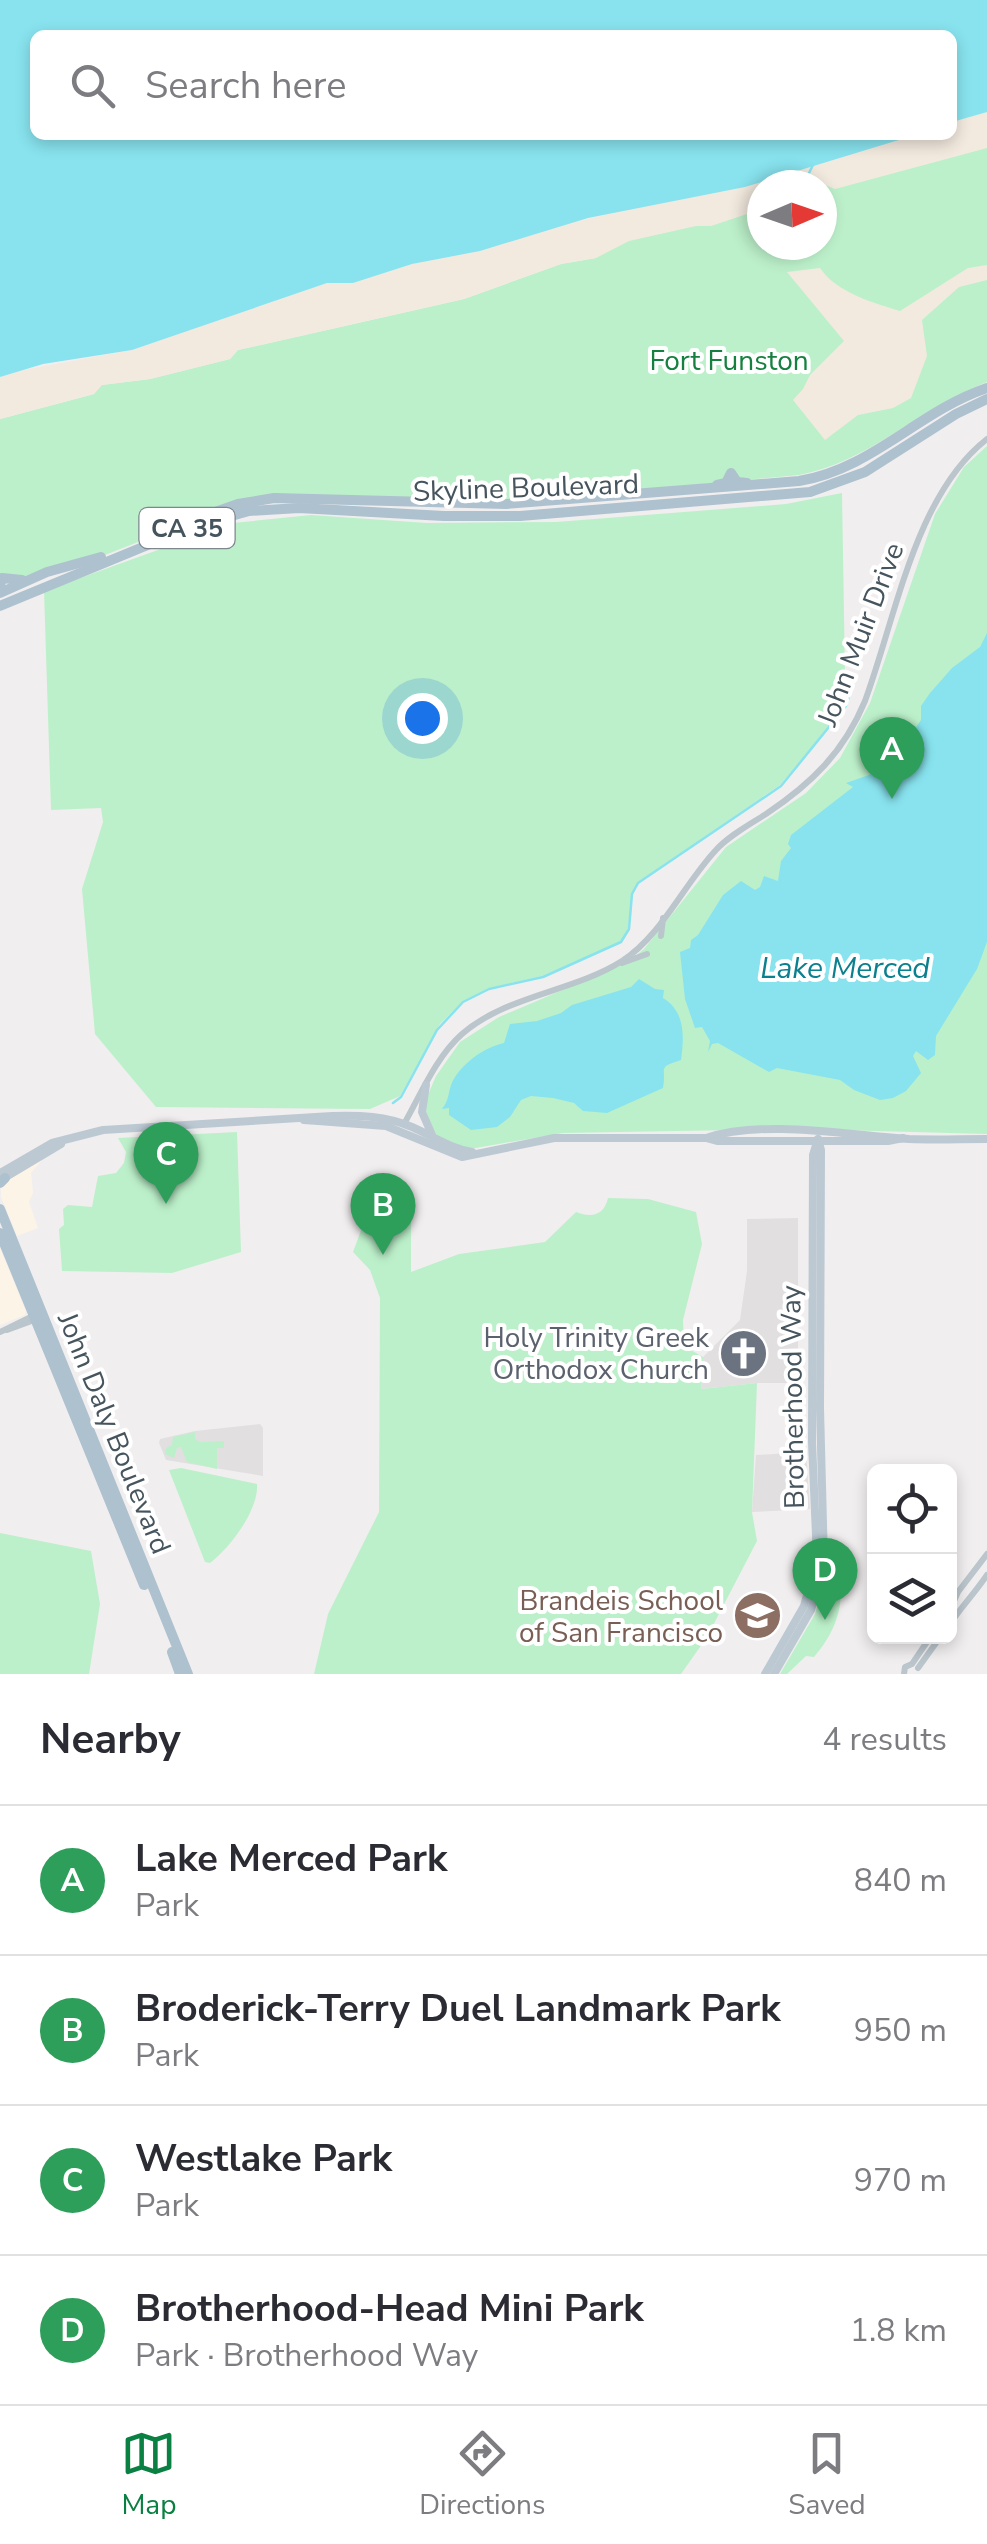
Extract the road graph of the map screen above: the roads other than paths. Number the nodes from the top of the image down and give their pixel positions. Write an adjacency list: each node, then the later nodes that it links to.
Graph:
1 (987, 388): 5 (main road, Skyline Boulevard / CA 35)
2 (987, 399): 4 (main road, Skyline Boulevard / CA 35)
3 (987, 439): 7 (street, John Muir Drive)
4 (44, 586): 5 (main road); 6 (main road, Skyline Boulevard / CA 35)
5 (3, 590): 6 (main road)
6 (0, 605)
7 (663, 918): 8 (street); 10 (street, John Muir Drive)
8 (662, 936)
9 (647, 954): 10 (street)
10 (616, 964): 11 (street, John Muir Drive)
11 (426, 1085): 12 (street, John Muir Drive); 22 (main road)
12 (403, 1128): 15 (main road); 22 (main road); 23 (main road)
13 (716, 1135): 14 (main road); 16 (main road); 20 (main road)
14 (880, 1135): 17 (main road); 20 (main road)
15 (74, 1137): 24 (main road); 24 (main road)
16 (706, 1138): 19 (main road); 23 (main road)
17 (904, 1138): 18 (main road); 21 (main road)
18 (987, 1139)
19 (781, 1140): 20 (main road); 25 (main road)
20 (818, 1140): 21 (main road); 25 (main road)
21 (866, 1141): 25 (main road)
22 (439, 1142): 23 (main road)
23 (476, 1153)
24 (35, 1156): 26 (main road)
25 (817, 1166): 44 (main road, Brotherhood Way); 45 (main road, Brotherhood Way)
26 (1, 1179)
27 (0, 1201): 29 (main road)
28 (0, 1209): 29 (main road, John Daly Boulevard)
29 (5, 1234): 30 (main road, John Daly Boulevard)
30 (37, 1316): 31 (street); 42 (main road, John Daly Boulevard); 43 (main road, John Daly Boulevard)
31 (3, 1331)
32 (987, 1554): 34 (street)
33 (987, 1575): 35 (street)
34 (963, 1588): 35 (street); 36 (street)
35 (972, 1595): 36 (street)
36 (960, 1602): 37 (street); 38 (street)
37 (957, 1604)
38 (957, 1609)
39 (927, 1644): 41 (street)
40 (934, 1644): 41 (street)
41 (916, 1668): 46 (street)
42 (180, 1674)
43 (188, 1674)
44 (766, 1674)
45 (774, 1674)
46 (904, 1674)

